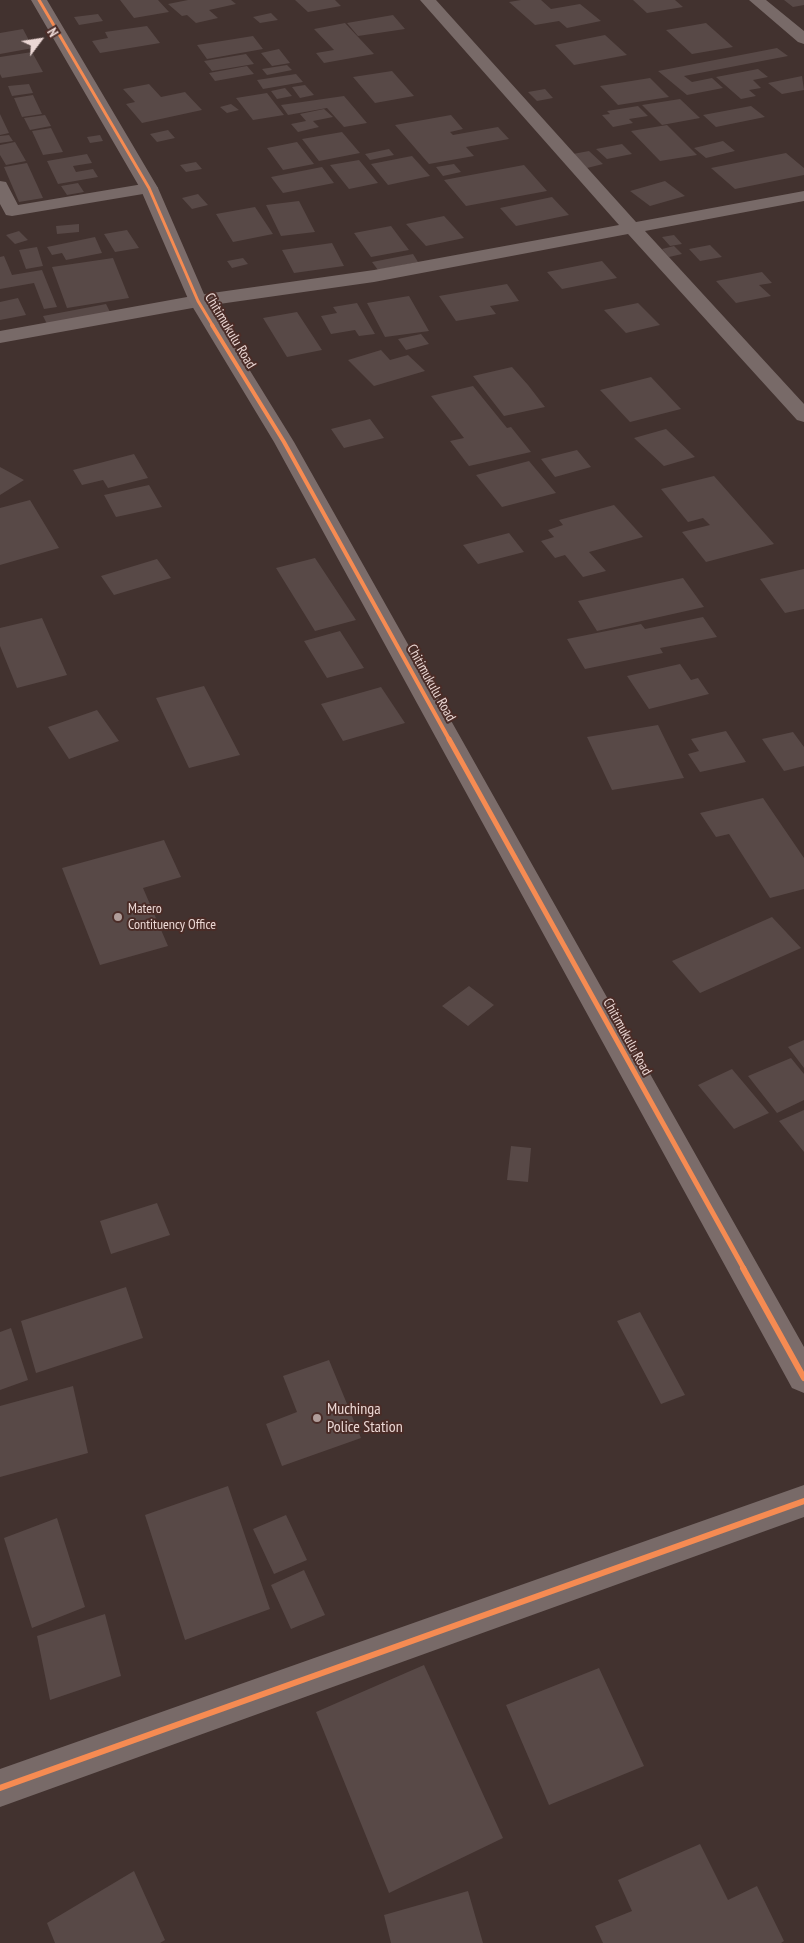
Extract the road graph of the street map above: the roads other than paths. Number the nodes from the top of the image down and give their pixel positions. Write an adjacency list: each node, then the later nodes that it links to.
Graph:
1 (39, 0): 7 (street, Chitimukulu Road)
2 (428, 0): 9 (street)
3 (757, 0): 4 (street)
4 (797, 26): 5 (street)
5 (804, 39)
6 (0, 186): 7 (street)
7 (149, 188): 10 (street, Chitimukulu Road)
8 (804, 196): 9 (street)
9 (632, 228): 10 (street); 12 (street)
10 (198, 301): 11 (street); 13 (street, Chitimukulu Road)
11 (0, 337)
12 (804, 416)
13 (804, 1378)
14 (804, 1501): 15 (street)
15 (0, 1788)

